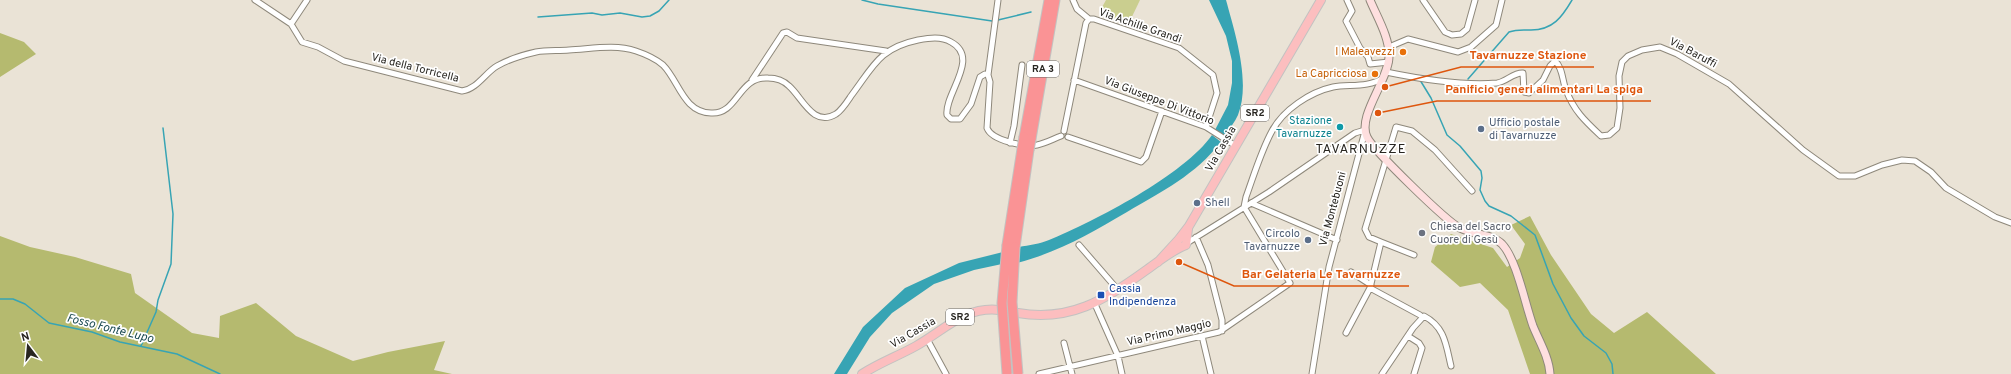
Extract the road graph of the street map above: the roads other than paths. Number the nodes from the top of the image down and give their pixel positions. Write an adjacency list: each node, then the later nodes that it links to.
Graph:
1 (255, 0): 14 (street)
2 (307, 0): 14 (street)
3 (998, 0): 19 (street)
4 (1049, 0): 29 (highway, RA 3)
5 (1055, 0): 29 (highway, RA 3)
6 (1073, 0): 13 (street)
7 (1321, 0): 31 (main road, Via Cassia / SR2)
8 (1347, 0): 17 (street)
9 (1370, 0): 15 (main road)
10 (1423, 0): 11 (street)
11 (1475, 0)
12 (1502, 0): 15 (street)
13 (1089, 19): 21 (street, Via Achille Grandi); 26 (street, Via Achille Grandi)
14 (290, 24): 22 (street, Via della Torricella)
15 (1388, 47): 17 (main road)
16 (886, 51): 19 (street); 22 (street, Via della Torricella); 22 (street)
17 (1389, 62): 20 (main road, Via Montebuoni)
18 (1022, 65): 30 (street)
19 (988, 75): 30 (street)
20 (1385, 75): 23 (street); 24 (main road, Via Montebuoni); 36 (street, Via Baruffi)
21 (1074, 80): 25 (street, Via Giuseppe Di Vittorio); 28 (street, Via Achille Grandi)
22 (751, 81)
23 (1371, 84): 24 (street); 35 (street)
24 (1376, 95): 27 (main road, Via Montebuoni)
25 (1162, 112): 26 (street, Via Giuseppe Di Vittorio); 28 (street)
26 (1206, 127): 31 (street, Via Giuseppe Di Vittorio)
27 (1365, 130): 32 (main road); 34 (street); 38 (street, Via Montebuoni)
28 (1062, 134): 30 (street)
29 (1027, 138): 42 (highway, RA 3, bridge)
30 (1010, 143)
31 (1236, 146): 39 (main road, Via Cassia / SR2)
32 (1386, 159): 33 (street); 40 (street); 71 (main road)
33 (1472, 191)
34 (1251, 203): 35 (street); 38 (street)
35 (1244, 207): 37 (street); 51 (street, Via Primo Maggio)
36 (2011, 224)
37 (1198, 236): 39 (street); 51 (street)
38 (1337, 240): 68 (street, Via Montebuoni)
39 (1183, 241): 46 (main road)
40 (1381, 242): 43 (street); 45 (street)
41 (1079, 245): 46 (street)
42 (1011, 246): 62 (highway, RA 3, bridge); 63 (highway, RA 3, bridge)
43 (1414, 255)
44 (1351, 272): 45 (street)
45 (1371, 287): 50 (street); 52 (street)
46 (1118, 290): 47 (main road)
47 (1094, 302): 49 (main road); 57 (street)
48 (999, 310): 55 (main road, Via Cassia / SR2)
49 (1018, 313)
50 (1420, 315)
51 (1222, 331): 53 (street, Via Primo Maggio)
52 (1346, 333)
53 (1202, 336): 57 (street, Via Primo Maggio); 67 (street)
54 (1408, 336): 58 (street); 69 (street); 70 (street)
55 (927, 339): 60 (main road, Via Cassia / SR2); 61 (street)
56 (1064, 343): 59 (street)
57 (1118, 356): 59 (street, Via Primo Maggio); 66 (street)
58 (1451, 366)
59 (1070, 367): 64 (street, Via Primo Maggio); 65 (street)
60 (862, 374)
61 (946, 374)
62 (1007, 374)
63 (1018, 374)
64 (1039, 374)
65 (1072, 374)
66 (1122, 374)
67 (1210, 374)
68 (1312, 374)
69 (1382, 374)
70 (1414, 374)
71 (1550, 374)

